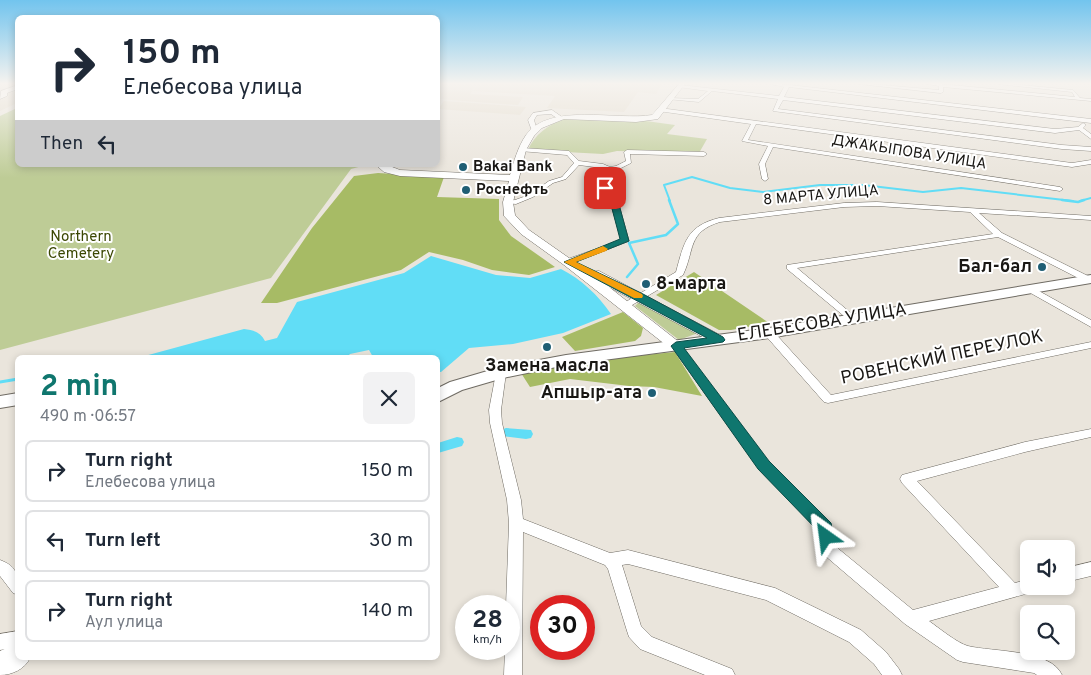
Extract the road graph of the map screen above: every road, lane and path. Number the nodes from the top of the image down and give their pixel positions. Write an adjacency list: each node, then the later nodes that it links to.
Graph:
1 (656, 116): 13 (main road)
2 (703, 116): 7 (street)
3 (818, 116): 9 (street)
4 (910, 116): 9 (street)
5 (923, 116): 10 (street)
6 (1029, 116): 8 (street)
7 (754, 122): 12 (street, ДЖАКЫПОВА УЛИЦА); 16 (street)
8 (1091, 123): 10 (street)
9 (908, 127): 14 (street)
10 (1080, 128): 11 (street)
11 (1091, 137)
12 (771, 145): 21 (street); 22 (street, ДЖАКЫПОВА УЛИЦА)
13 (522, 150): 17 (street); 20 (main road)
14 (1091, 150)
15 (704, 154): 19 (street)
16 (1091, 162)
17 (577, 163): 19 (street); 23 (street)
18 (383, 167): 20 (main road)
19 (609, 169): 27 (street)
20 (514, 178): 23 (main road)
21 (765, 179)
22 (1060, 189)
23 (508, 202): 27 (main road)
24 (972, 210): 25 (street, 8 МАРТА УЛИЦА); 26 (street); 30 (street, 8 МАРТА УЛИЦА)
25 (1091, 218)
26 (999, 235): 28 (street); 32 (street)
27 (568, 262): 30 (main road); 31 (main road)
28 (1089, 279): 29 (main road, ЕЛЕБЕСОВА УЛИЦА)
29 (1030, 289): 32 (main road, ЕЛЕБЕСОВА УЛИЦА); 33 (street)
30 (639, 297): 31 (street, 8 МАРТА УЛИЦА); 35 (main road)
31 (624, 306): 37 (main road)
32 (853, 318): 34 (main road, ЕЛЕБЕСОВА УЛИЦА)
33 (1091, 324)
34 (769, 333): 35 (main road, ЕЛЕБЕСОВА УЛИЦА); 36 (street, РОВЕНСКИЙ ПЕРЕУЛОК)
35 (719, 340): 37 (main road, ЕЛЕБЕСОВА УЛИЦА)
36 (1091, 345)
37 (676, 346): 38 (main road, ЕЛЕБЕСОВА УЛИЦА); 51 (street)
38 (501, 373): 39 (main road, ЕЛЕБЕСОВА УЛИЦА); 43 (street)
39 (440, 395)
40 (15, 400): 41 (main road)
41 (0, 402)
42 (1091, 434): 50 (street)
43 (516, 523): 44 (street); 56 (street)
44 (610, 560): 57 (street); 58 (street)
45 (0, 567): 48 (street)
46 (1091, 569): 47 (street)
47 (1075, 573)
48 (15, 584)
49 (1020, 588): 50 (street)
50 (1012, 590): 51 (street)
51 (911, 618): 59 (street)
52 (15, 640): 53 (street)
53 (0, 642)
54 (15, 657): 55 (main road)
55 (0, 666)
56 (513, 675)
57 (726, 675)
58 (892, 675)
59 (1053, 675)

